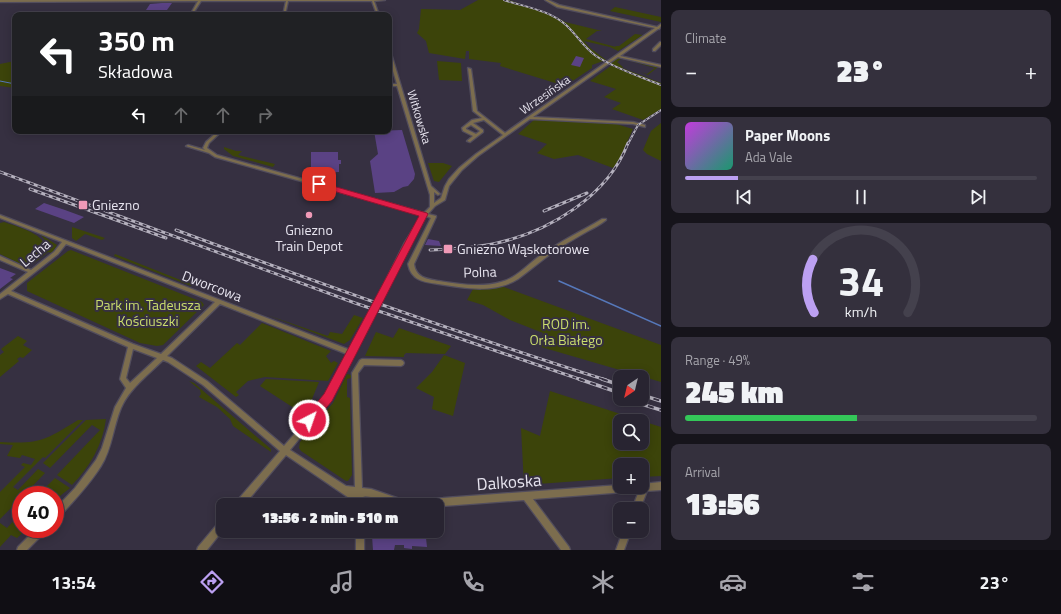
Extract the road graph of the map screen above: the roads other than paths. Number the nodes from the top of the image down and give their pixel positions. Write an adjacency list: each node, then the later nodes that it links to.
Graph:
1 (373, 0): 2 (street); 6 (street); 9 (street)
2 (384, 0)
3 (546, 0): 11 (street)
4 (0, 1): 5 (street)
5 (200, 1): 6 (street); 7 (street)
6 (287, 1): 8 (street)
7 (193, 12)
8 (285, 12)
9 (377, 12)
10 (661, 25): 11 (street, Wrzesińska)
11 (659, 29): 14 (street, Wrzesińska)
12 (661, 43): 13 (street)
13 (661, 52)
14 (618, 56): 16 (street); 20 (street, Wrzesińska)
15 (392, 63): 18 (street, Witkowska)
16 (661, 66)
17 (469, 70): 21 (street)
18 (399, 85): 19 (street); 32 (street, Witkowska)
19 (392, 86)
20 (530, 118): 23 (street); 25 (street, Wrzesińska)
21 (484, 119): 22 (street); 25 (street)
22 (471, 123): 26 (street); 26 (street)
23 (644, 126)
24 (217, 134): 29 (street)
25 (505, 135): 32 (street, Wrzesińska)
26 (476, 136): 27 (street)
27 (469, 140)
28 (188, 146): 30 (street)
29 (205, 146): 30 (street); 31 (street)
30 (193, 147): 31 (street)
31 (209, 152): 33 (street)
32 (437, 193): 33 (street, Wrzesińska)
33 (424, 214): 35 (street, Polna); 43 (street, bridge)
34 (1, 217): 36 (street, Dworcowa)
35 (604, 220)
36 (65, 241): 38 (street, Lecha); 41 (street, Dworcowa)
37 (0, 258): 38 (street)
38 (32, 272): 39 (street, Lecha)
39 (8, 292): 40 (street, Lecha); 42 (street, Dalkoska)
40 (0, 298)
41 (219, 302): 43 (street, Dworcowa); 44 (street)
42 (131, 346): 44 (street, Dalkoska); 46 (street)
43 (350, 353): 47 (street)
44 (162, 357): 46 (street); 47 (street, Dalkoska)
45 (401, 363): 53 (street)
46 (130, 388): 55 (street)
47 (284, 450): 52 (street); 53 (street, Dalkoska)
48 (661, 486): 49 (street, Dalkoska)
49 (649, 487)
50 (613, 489): 51 (street, Dalkoska)
51 (526, 496): 54 (street, Dalkoska); 63 (street)
52 (245, 498)
53 (359, 498)
54 (444, 502)
55 (64, 506)
56 (216, 532): 61 (street)
57 (33, 538): 60 (street)
58 (360, 538): 62 (street)
59 (624, 538): 64 (street)
60 (21, 550)
61 (201, 550)
62 (360, 550)
63 (566, 550)
64 (620, 550)

